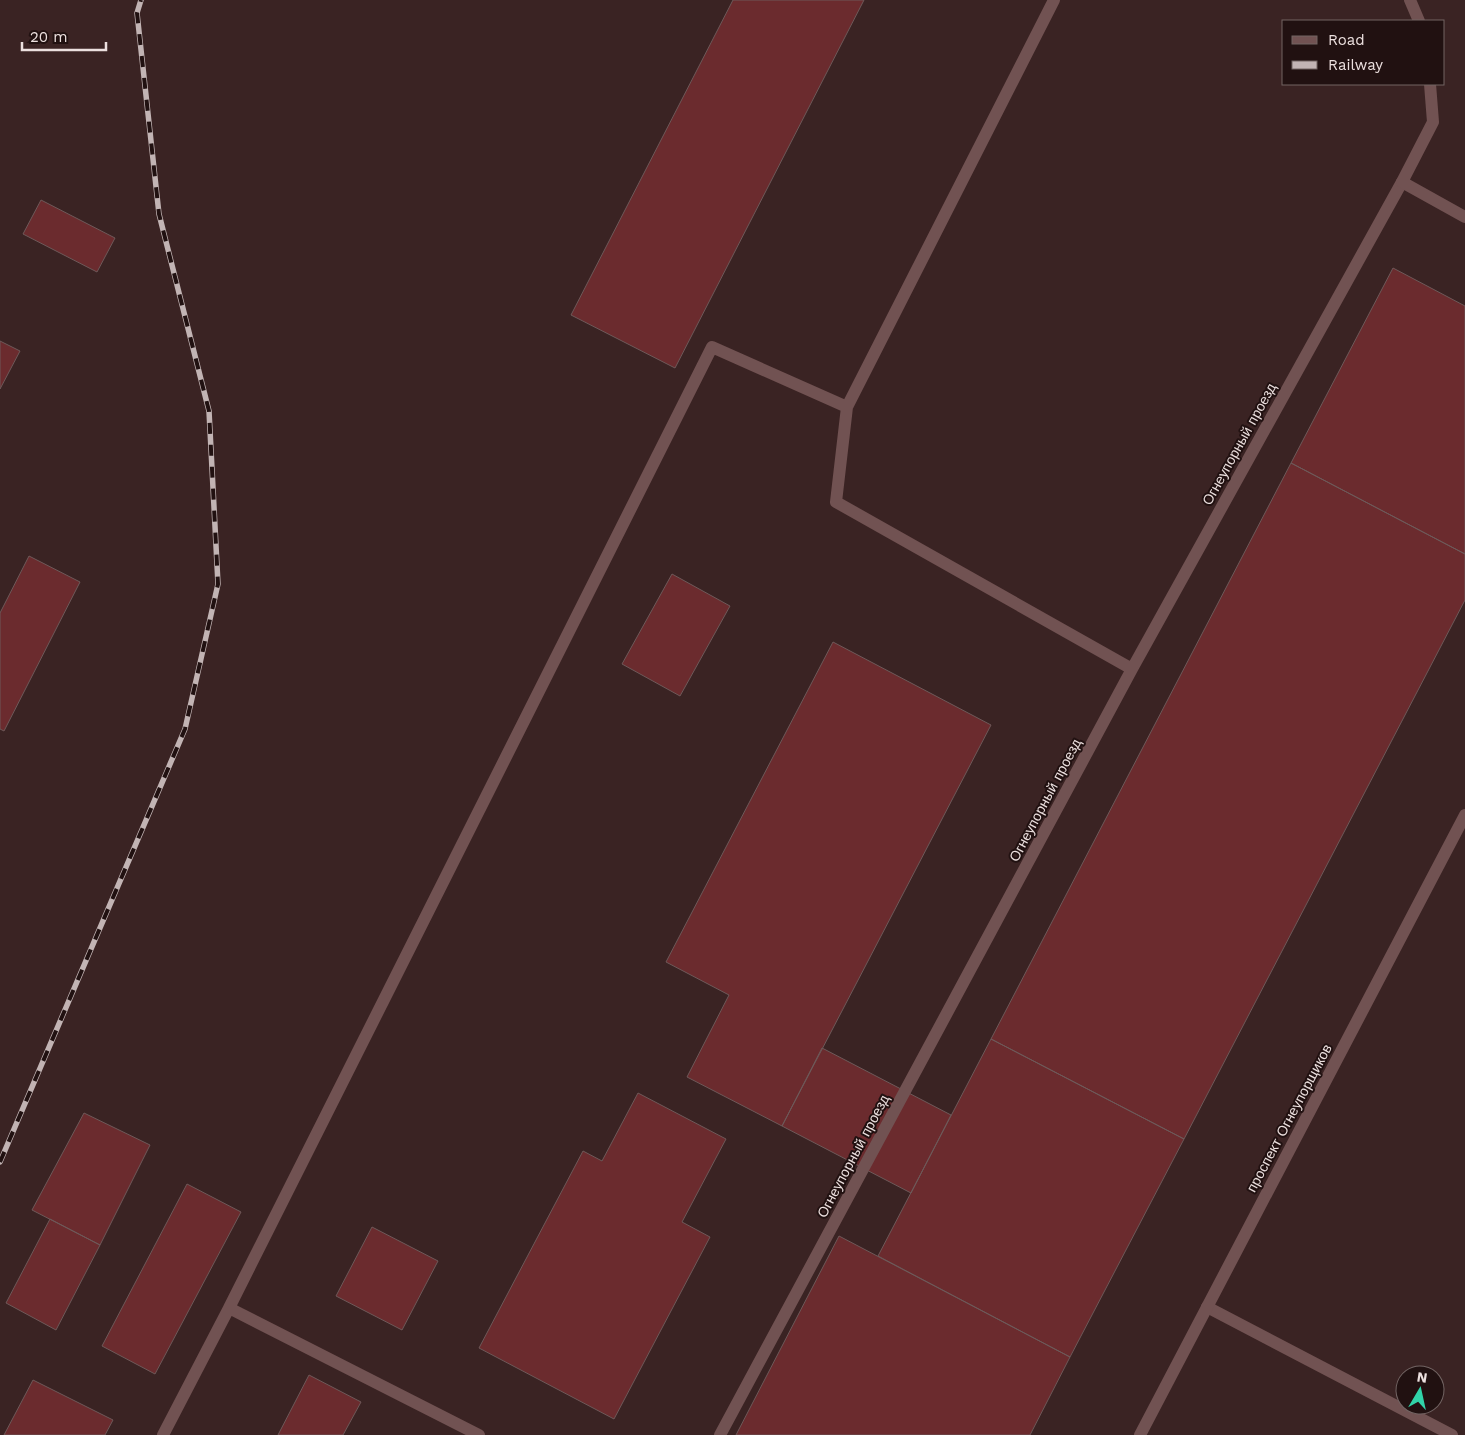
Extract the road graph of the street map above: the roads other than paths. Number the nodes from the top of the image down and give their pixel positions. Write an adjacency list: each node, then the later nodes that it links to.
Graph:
1 (1054, 0): 7 (street)
2 (1410, 0): 3 (street)
3 (1419, 20)
4 (1430, 85): 5 (street)
5 (1402, 182): 6 (street); 8 (street, Огнеупорный проезд)
6 (1465, 217)
7 (847, 407): 8 (street); 11 (street)
8 (1132, 669): 14 (street, Огнеупорный проезд)
9 (1465, 815): 10 (street, проспект Огнеупорщиков)
10 (1207, 1307): 15 (street, проспект Огнеупорщиков); 16 (street)
11 (229, 1308): 12 (street); 13 (street)
12 (163, 1435)
13 (479, 1435)
14 (720, 1435)
15 (1140, 1435)
16 (1452, 1435)

